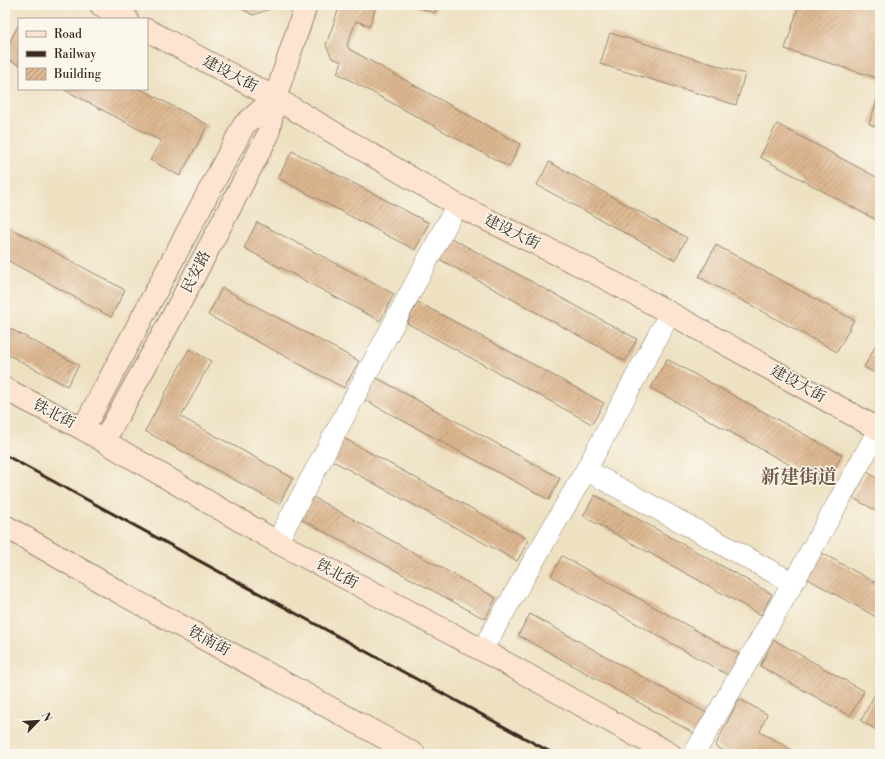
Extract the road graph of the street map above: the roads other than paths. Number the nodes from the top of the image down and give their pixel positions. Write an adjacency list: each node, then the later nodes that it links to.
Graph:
1 (101, 5): 3 (street)
2 (306, 5): 5 (street, 民安路)
3 (125, 18)
4 (148, 31): 5 (street, 建设大街)
5 (275, 98): 6 (street, 建设大街); 9 (street, 民安路); 11 (street, 民安路)
6 (457, 205): 7 (street, 建设大街); 14 (street)
7 (670, 313): 10 (street, 建设大街); 12 (street)
8 (5, 389): 9 (street, 铁北街)
9 (82, 429): 11 (street, 铁北街)
10 (879, 430): 15 (street)
11 (104, 441): 14 (street, 铁北街)
12 (586, 470): 15 (street); 16 (street)
13 (5, 526): 17 (street, 铁南街)
14 (277, 542): 16 (street, 铁北街)
15 (793, 583): 19 (street)
16 (482, 650): 18 (street, 铁北街)
17 (414, 754)
18 (670, 754)
19 (694, 754)

